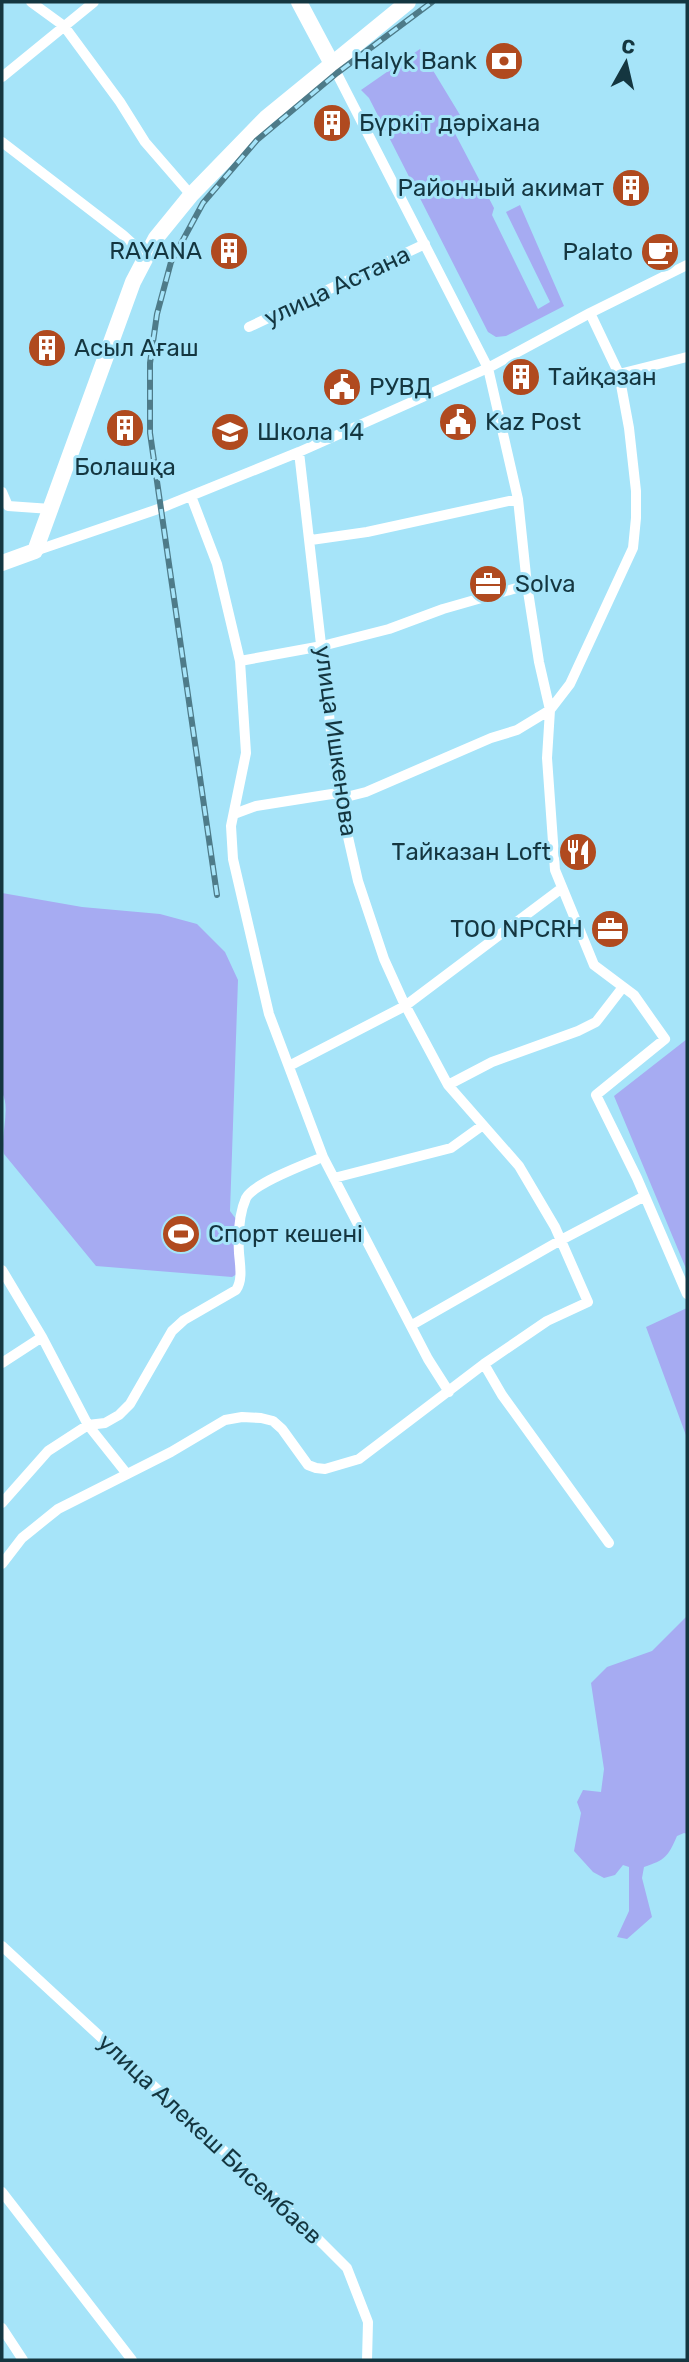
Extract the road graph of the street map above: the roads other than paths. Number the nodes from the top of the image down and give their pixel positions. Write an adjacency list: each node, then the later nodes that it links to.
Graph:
1 (31, 2): 5 (street)
2 (94, 2): 5 (street)
3 (299, 2): 6 (street)
4 (408, 2): 6 (street)
5 (64, 26): 7 (street); 9 (street)
6 (332, 64): 9 (street); 10 (street)
7 (2, 77)
8 (2, 142): 11 (street)
9 (191, 195): 11 (street)
10 (425, 244): 14 (street, улица Астана); 16 (street)
11 (146, 256): 22 (street)
12 (687, 265): 13 (street)
13 (590, 313): 16 (street); 17 (street)
14 (249, 327)
15 (687, 357): 17 (street)
16 (488, 368): 18 (street); 21 (street)
17 (619, 374): 29 (street)
18 (299, 452): 20 (street); 23 (street, улица Ишкенова)
19 (2, 492): 22 (street)
20 (191, 496): 24 (street); 28 (street)
21 (518, 499): 23 (street); 26 (street)
22 (51, 509): 24 (street)
23 (311, 540): 27 (street, улица Ишкенова)
24 (35, 551): 25 (street)
25 (2, 563)
26 (527, 585): 27 (street); 29 (street)
27 (322, 646): 28 (street); 30 (street, улица Ишкенова)
28 (240, 661): 31 (street)
29 (550, 710): 30 (street); 32 (street)
30 (338, 793): 31 (street); 34 (street, улица Ишкенова)
31 (234, 814): 35 (street)
32 (562, 888): 33 (street); 34 (street)
33 (623, 987): 36 (street); 40 (street)
34 (405, 1006): 35 (street); 36 (street, улица Ишкенова)
35 (289, 1066): 38 (street)
36 (449, 1086): 37 (street, улица Ишкенова)
37 (483, 1125): 39 (street); 41 (street, улица Ишкенова)
38 (323, 1157): 39 (street); 49 (street)
39 (334, 1178): 44 (street)
40 (643, 1197): 41 (street); 43 (street)
41 (561, 1240): 44 (street); 47 (street, улица Ишкенова)
42 (2, 1270): 45 (street)
43 (687, 1294)
44 (412, 1325): 48 (street)
45 (42, 1337): 46 (street); 49 (street)
46 (2, 1363)
47 (484, 1364): 48 (street); 52 (street)
48 (449, 1392): 50 (street)
49 (88, 1425): 50 (street); 51 (street)
50 (127, 1474): 53 (street)
51 (2, 1503)
52 (609, 1543)
53 (2, 1564)
54 (2, 1946): 59 (street, улица Алекеш Бисембаев)
55 (2, 2192): 58 (street)
56 (2, 2328): 57 (street)
57 (23, 2360)
58 (132, 2360)
59 (366, 2360)

